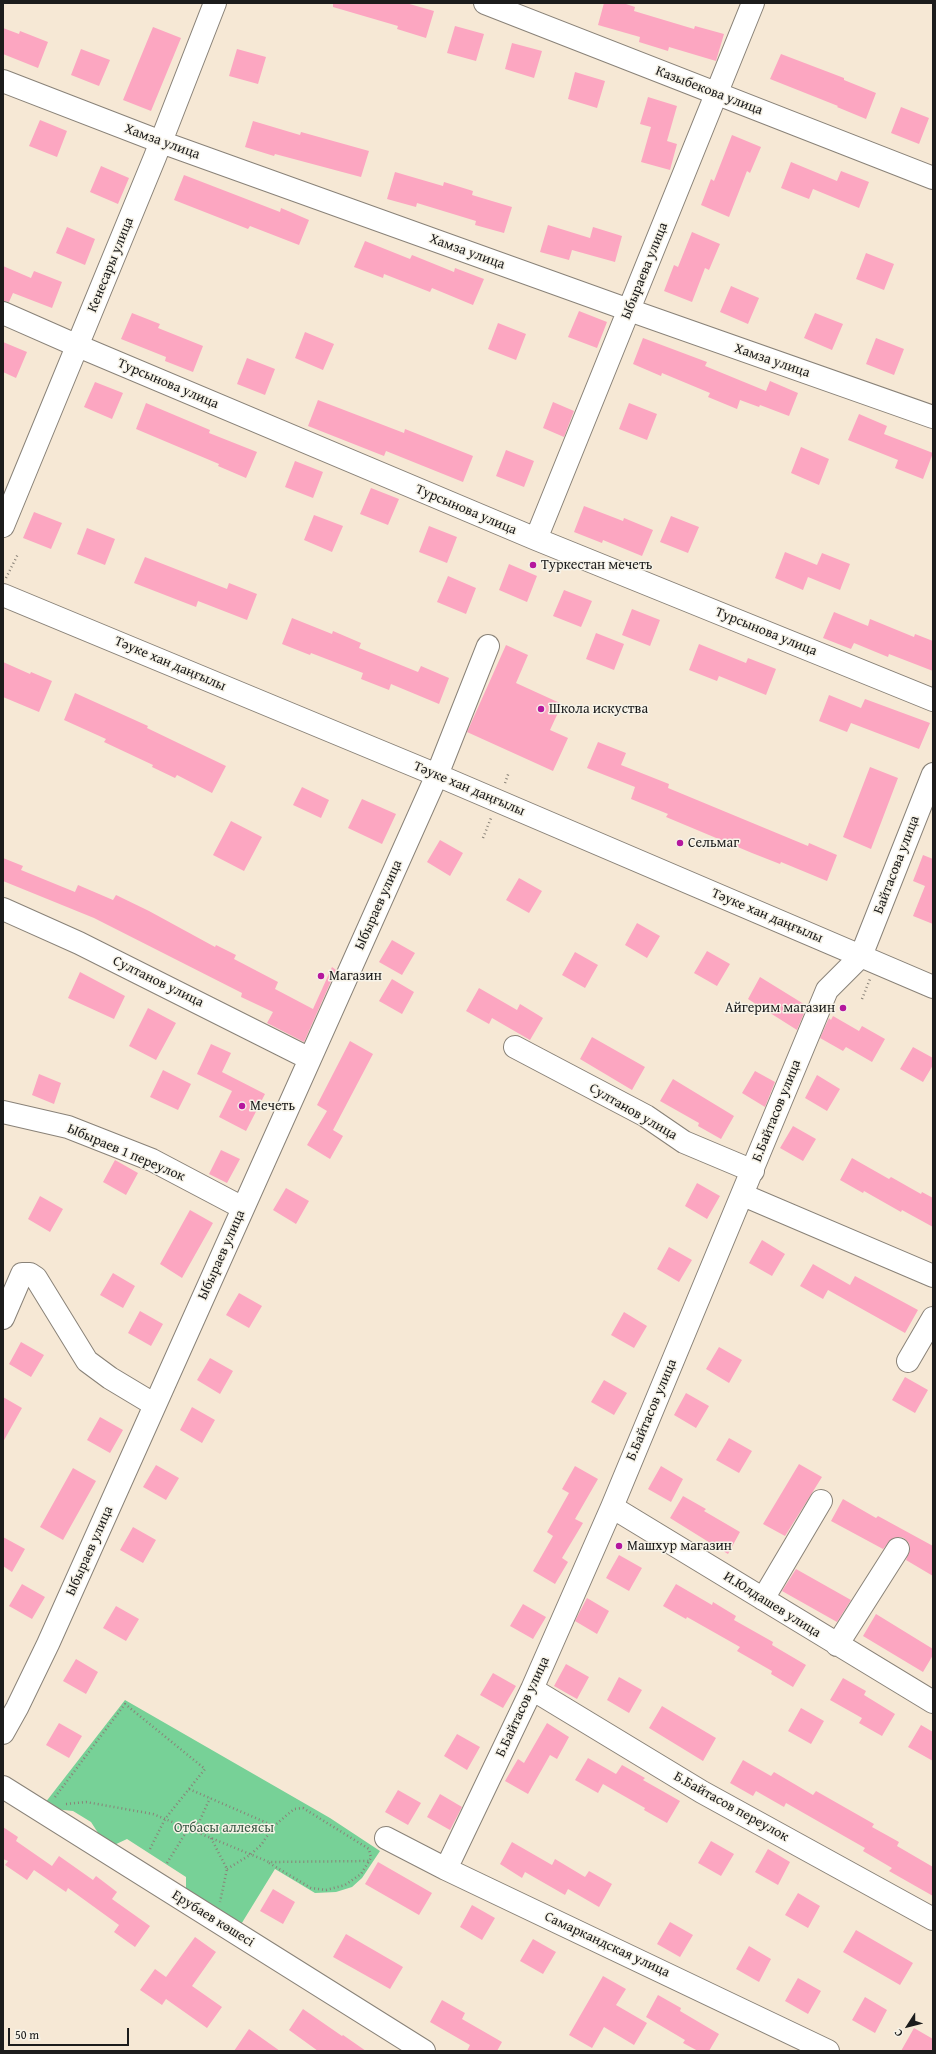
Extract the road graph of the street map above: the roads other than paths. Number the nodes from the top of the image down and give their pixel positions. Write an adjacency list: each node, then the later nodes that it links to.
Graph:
1 (215, 3): 6 (street, Кенесары улица)
2 (485, 3): 5 (street, Казыбекова улица)
3 (753, 3): 5 (street, Ыбыраева улица)
4 (3, 81): 6 (street, Хамза улица)
5 (716, 94): 7 (street, Казыбекова улица); 8 (street, Ыбыраева улица)
6 (161, 142): 8 (street, Хамза улица); 10 (street, Кенесары улица)
7 (933, 178)
8 (629, 310): 11 (street, Хамза улица); 13 (street, Ыбыраева улица)
9 (3, 313): 10 (street, Турсынова улица)
10 (78, 346): 12 (street, Кенесары улица); 13 (street, Турсынова улица)
11 (933, 417)
12 (3, 526)
13 (536, 539): 16 (street, Турсынова улица)
14 (3, 595): 18 (street, Тәуке хан даңғылы)
15 (488, 646): 18 (street, Ыбыраев улица)
16 (933, 700)
17 (933, 774): 20 (street, Байтасова улица)
18 (437, 776): 20 (street, Тәуке хан даңғылы); 23 (street, Ыбыраев улица)
19 (3, 910): 23 (street, Султанов улица)
20 (861, 956): 21 (street, Тәуке хан даңғылы); 25 (street, Б.Байтасов улица)
21 (933, 987)
22 (515, 1047): 25 (street, Султанов улица)
23 (310, 1059): 27 (street, Ыбыраев улица)
24 (3, 1112): 27 (street, Ыбыраев 1 переулок)
25 (753, 1171): 26 (street, Б.Байтасов улица)
26 (743, 1195): 28 (street); 34 (street, Б.Байтасов улица)
27 (243, 1208): 32 (street, Ыбыраев улица)
28 (933, 1276)
29 (3, 1318): 32 (street)
30 (933, 1318): 31 (street)
31 (908, 1361)
32 (155, 1405): 40 (street, Ыбыраев улица)
33 (821, 1501): 36 (street)
34 (612, 1507): 36 (street, И.Юлдашев улица); 38 (street, Б.Байтасов улица)
35 (898, 1549): 37 (street)
36 (763, 1599): 37 (street, И.Юлдашев улица)
37 (837, 1645): 39 (street, И.Юлдашев улица)
38 (532, 1689): 43 (street, Б.Байтасов улица); 44 (street, Б.Байтасов переулок)
39 (933, 1702)
40 (3, 1733)
41 (3, 1788): 45 (street, Ерубаев көшесі)
42 (386, 1838): 43 (street, Самаркандская улица)
43 (446, 1869): 46 (street, Самаркандская улица)
44 (933, 1919)
45 (424, 2051)
46 (828, 2051)

